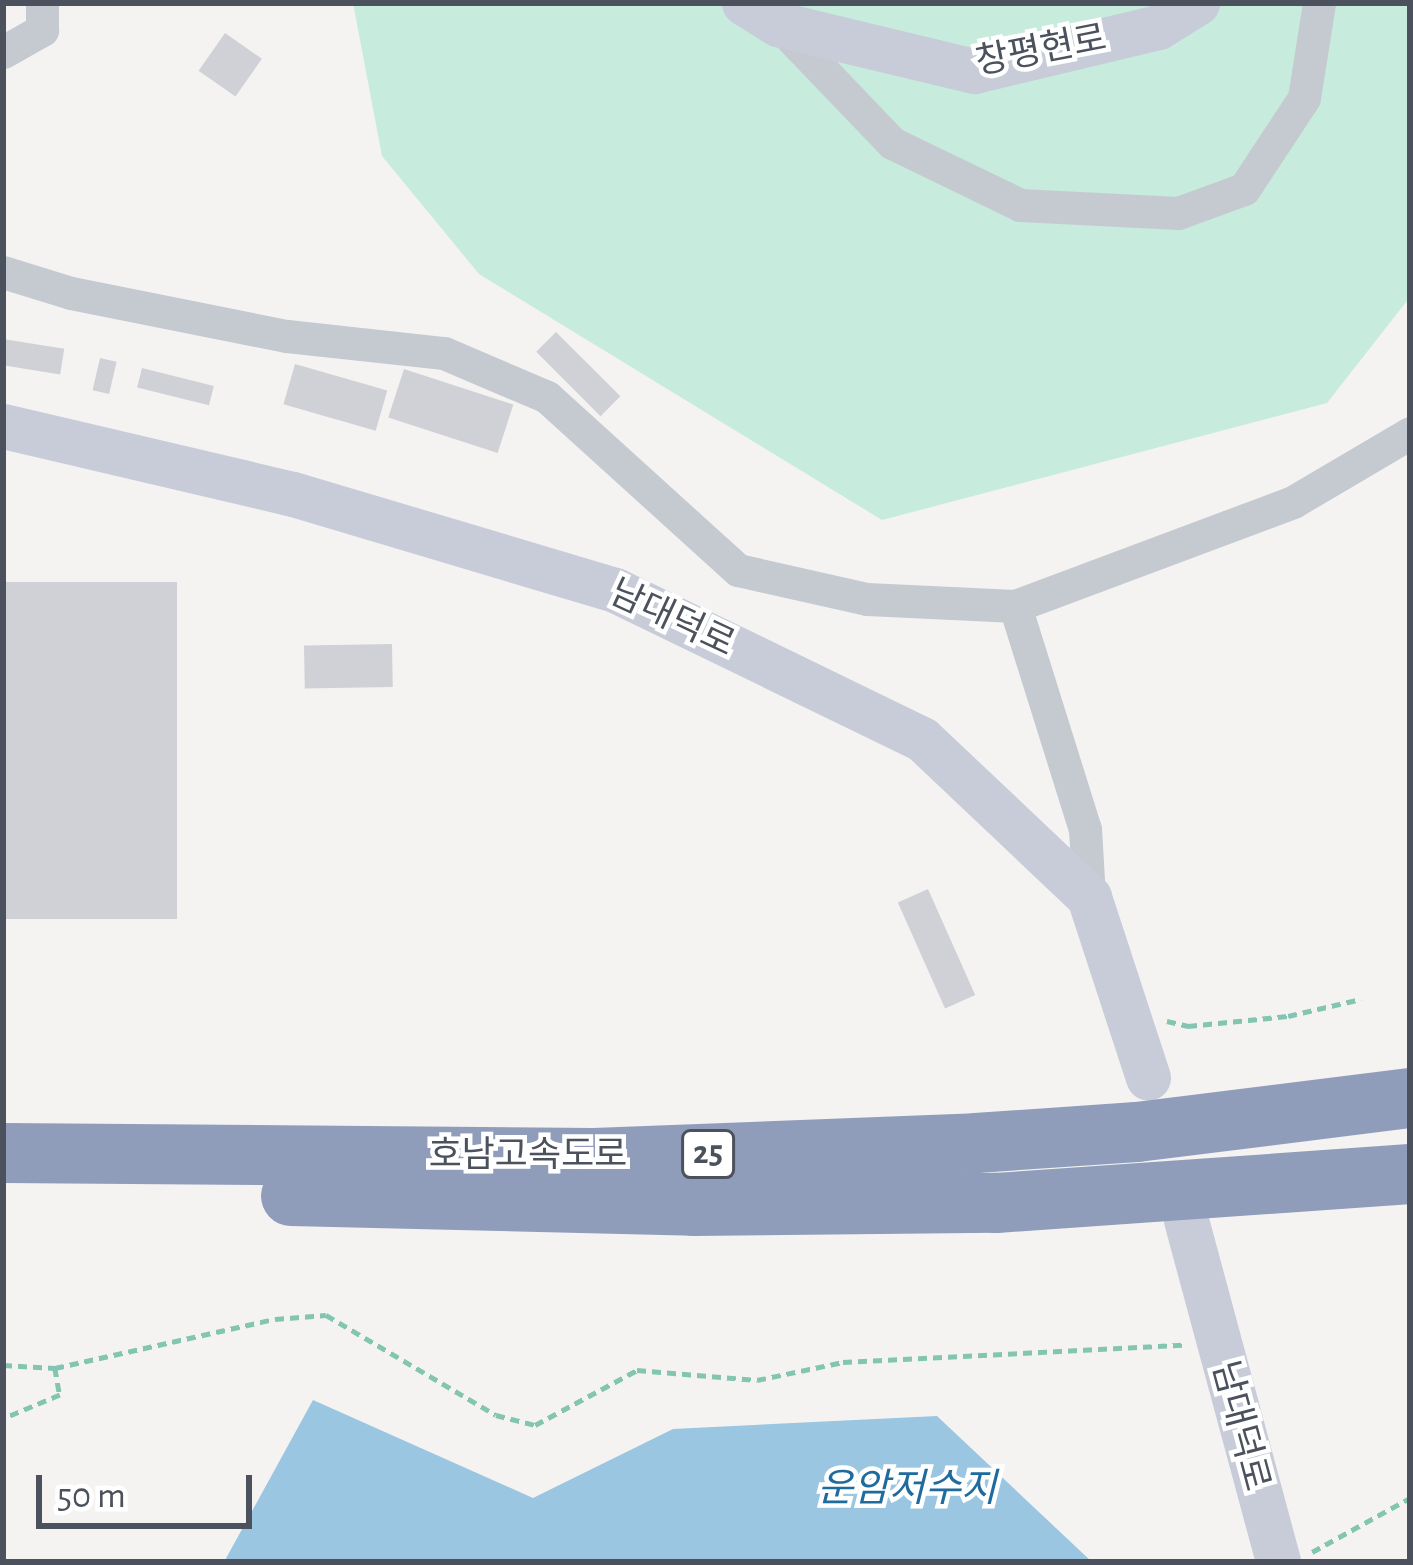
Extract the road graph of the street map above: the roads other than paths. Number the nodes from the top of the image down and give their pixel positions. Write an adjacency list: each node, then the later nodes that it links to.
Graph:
1 (42, 3): 5 (street)
2 (1197, 3): 4 (main road, 창평현로)
3 (1319, 3): 4 (street)
4 (761, 14)
5 (3, 52)
6 (3, 272): 9 (street)
7 (6, 424): 10 (main road, 남대덕로)
8 (1410, 434): 9 (street)
9 (1015, 606): 10 (street)
10 (1089, 897): 11 (main road, 남대덕로)
11 (1148, 1078)
12 (1410, 1098): 14 (highway, 호남고속도로 / 25)
13 (1410, 1174): 14 (highway, 호남고속도로 / 25)
14 (9, 1181)
15 (1186, 1220): 16 (main road, 남대덕로)
16 (1294, 1558)

